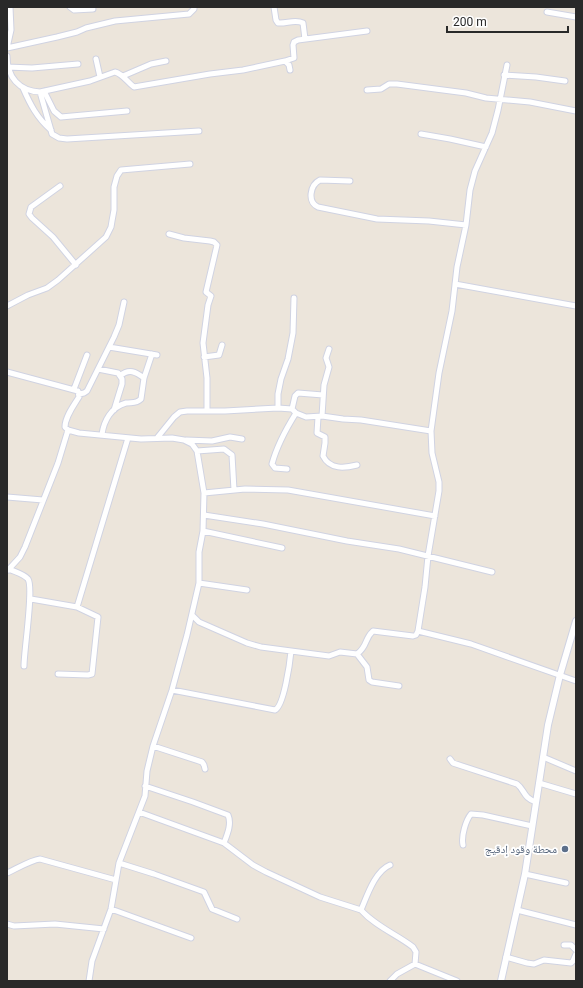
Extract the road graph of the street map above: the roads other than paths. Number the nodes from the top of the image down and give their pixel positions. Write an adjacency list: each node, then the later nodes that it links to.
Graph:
1 (10, 7): 10 (street)
2 (70, 7): 5 (street)
3 (194, 7): 10 (street)
4 (274, 7): 9 (street)
5 (93, 9)
6 (547, 12): 7 (street)
7 (576, 17)
8 (367, 31): 9 (street)
9 (305, 39): 14 (street)
10 (7, 48)
11 (7, 56): 17 (street)
12 (96, 59): 21 (street)
13 (166, 61): 20 (street)
14 (284, 61): 18 (street); 20 (street)
15 (78, 64): 17 (street)
16 (507, 65): 19 (street)
17 (7, 67): 23 (street)
18 (290, 70)
19 (504, 75): 22 (street); 26 (street)
20 (123, 76): 21 (street)
21 (100, 77): 25 (street)
22 (565, 81)
23 (23, 88): 25 (street); 29 (street)
24 (367, 90): 26 (street)
25 (42, 92): 27 (street); 29 (street)
26 (500, 100): 28 (street); 32 (street)
27 (127, 111)
28 (576, 111)
29 (52, 131): 30 (street)
30 (199, 131)
31 (421, 134): 32 (street)
32 (486, 147): 36 (street)
33 (190, 164): 38 (street)
34 (350, 181): 36 (street)
35 (60, 186): 38 (street)
36 (466, 225): 39 (street)
37 (169, 234): 48 (street)
38 (76, 265): 42 (street)
39 (455, 284): 43 (street); 63 (street)
40 (294, 298): 56 (street)
41 (124, 302): 45 (street)
42 (7, 306)
43 (576, 306)
44 (222, 345): 48 (street)
45 (108, 347): 49 (street); 52 (street)
46 (330, 349): 55 (street)
47 (87, 355): 53 (street)
48 (204, 356): 59 (street)
49 (98, 369): 51 (street); 54 (street)
50 (7, 372): 53 (street)
51 (120, 376): 52 (street); 58 (street)
52 (144, 378): 58 (street)
53 (74, 389): 54 (street)
54 (79, 394): 62 (street)
55 (323, 395): 57 (street); 61 (street)
56 (278, 408): 57 (street); 59 (street)
57 (292, 409): 60 (street)
58 (114, 410): 64 (street)
59 (207, 411): 66 (street)
60 (296, 413): 61 (street); 73 (street)
61 (320, 416): 63 (street); 72 (street)
62 (68, 430): 64 (street); 77 (street)
63 (431, 431): 79 (street)
64 (102, 434): 65 (street)
65 (128, 438): 66 (street); 89 (street)
66 (157, 438): 68 (street)
67 (242, 439): 69 (street)
68 (184, 440): 69 (street); 71 (street)
69 (219, 440): 70 (street)
70 (224, 448): 71 (street); 74 (street)
71 (197, 451): 75 (street)
72 (357, 465)
73 (287, 470)
74 (234, 490): 75 (street); 79 (street)
75 (204, 493): 78 (street)
76 (7, 497): 77 (street)
77 (43, 500): 84 (street)
78 (204, 515): 80 (street); 82 (street)
79 (435, 516): 82 (street)
80 (202, 532): 81 (street); 86 (street)
81 (282, 548)
82 (428, 556): 85 (street); 92 (street)
83 (7, 563): 84 (street)
84 (8, 570): 88 (street)
85 (492, 572)
86 (199, 583): 87 (street); 90 (street)
87 (247, 590)
88 (31, 599): 89 (street); 95 (street)
89 (77, 607): 96 (street)
90 (192, 615): 93 (street); 100 (street)
91 (576, 621): 97 (street)
92 (418, 631): 94 (street); 97 (street)
93 (291, 652): 94 (street); 100 (street)
94 (357, 654): 99 (street)
95 (24, 666)
96 (58, 674)
97 (560, 675): 98 (street); 102 (street)
98 (576, 681)
99 (399, 686)
100 (172, 690): 101 (street)
101 (153, 746): 104 (street); 107 (street)
102 (543, 757): 105 (street); 106 (street)
103 (450, 759): 109 (street)
104 (205, 769)
105 (576, 771)
106 (538, 783): 108 (street); 109 (street)
107 (145, 786): 110 (street); 112 (street)
108 (576, 794)
109 (536, 802): 111 (street)
110 (139, 812): 112 (street); 114 (street)
111 (532, 826): 113 (street); 117 (street)
112 (224, 843): 121 (street)
113 (463, 844)
114 (119, 863): 118 (street); 123 (street)
115 (390, 865): 121 (street)
116 (7, 873): 118 (street)
117 (525, 874): 119 (street); 122 (street)
118 (116, 880): 120 (street)
119 (566, 882)
120 (111, 908): 126 (street); 127 (street)
121 (361, 910): 132 (street)
122 (517, 910): 125 (street); 131 (street)
123 (237, 920)
124 (7, 924): 126 (street)
125 (576, 925)
126 (104, 929): 133 (street)
127 (191, 938)
128 (564, 945): 129 (street)
129 (576, 950)
130 (576, 954): 131 (street)
131 (506, 957): 136 (street)
132 (416, 964): 134 (street); 135 (street)
133 (88, 981)
134 (390, 981)
135 (457, 981)
136 (501, 981)

